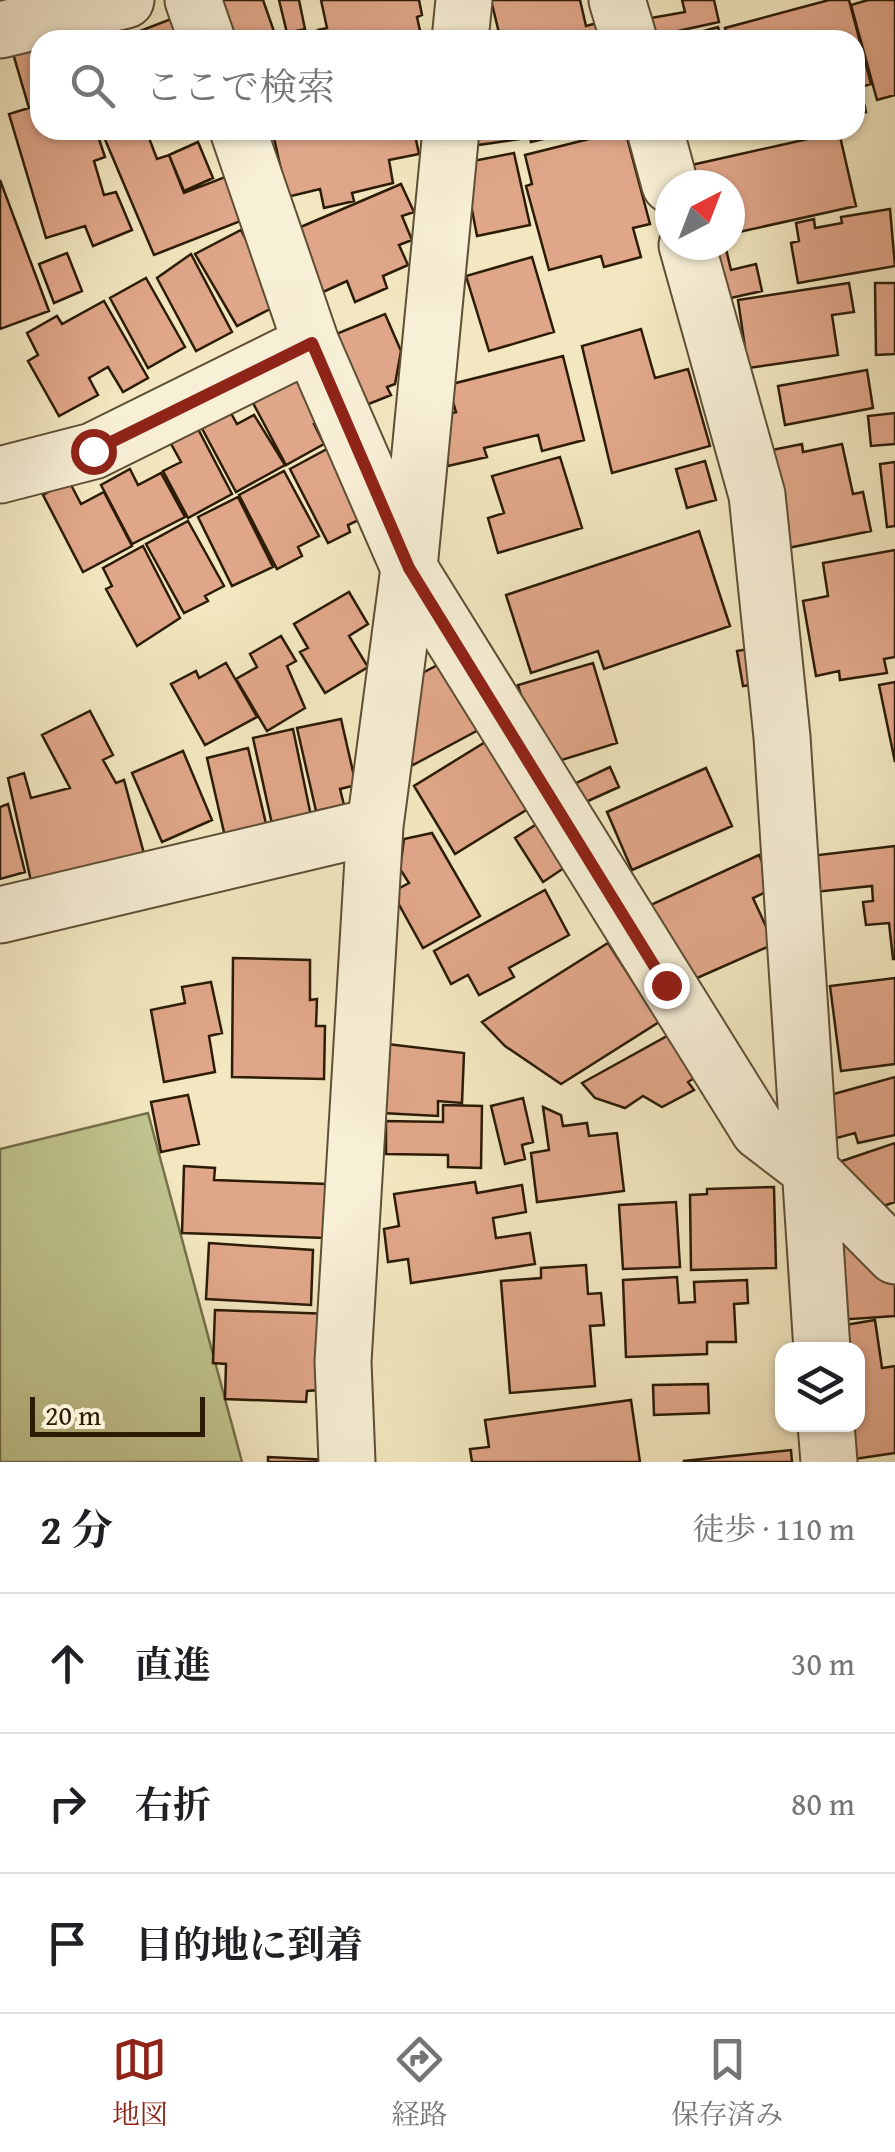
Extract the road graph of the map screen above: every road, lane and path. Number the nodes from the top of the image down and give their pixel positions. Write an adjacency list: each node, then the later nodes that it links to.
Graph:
1 (126, 0): 5 (street)
2 (193, 0): 6 (street)
3 (464, 0): 7 (street)
4 (617, 0): 8 (street)
5 (0, 30)
6 (204, 30)
7 (461, 30)
8 (626, 30)
9 (241, 140): 14 (street)
10 (451, 140): 16 (street)
11 (658, 140): 12 (street)
12 (666, 170)
13 (691, 260): 19 (street)
14 (312, 343): 15 (street); 16 (street)
15 (0, 475)
16 (409, 568): 17 (street); 19 (street)
17 (374, 826): 18 (street); 23 (street)
18 (0, 915)
19 (810, 1170): 20 (street); 21 (street)
20 (895, 1256)
21 (821, 1342)
22 (827, 1432): 24 (street)
23 (347, 1462)
24 (829, 1462)

